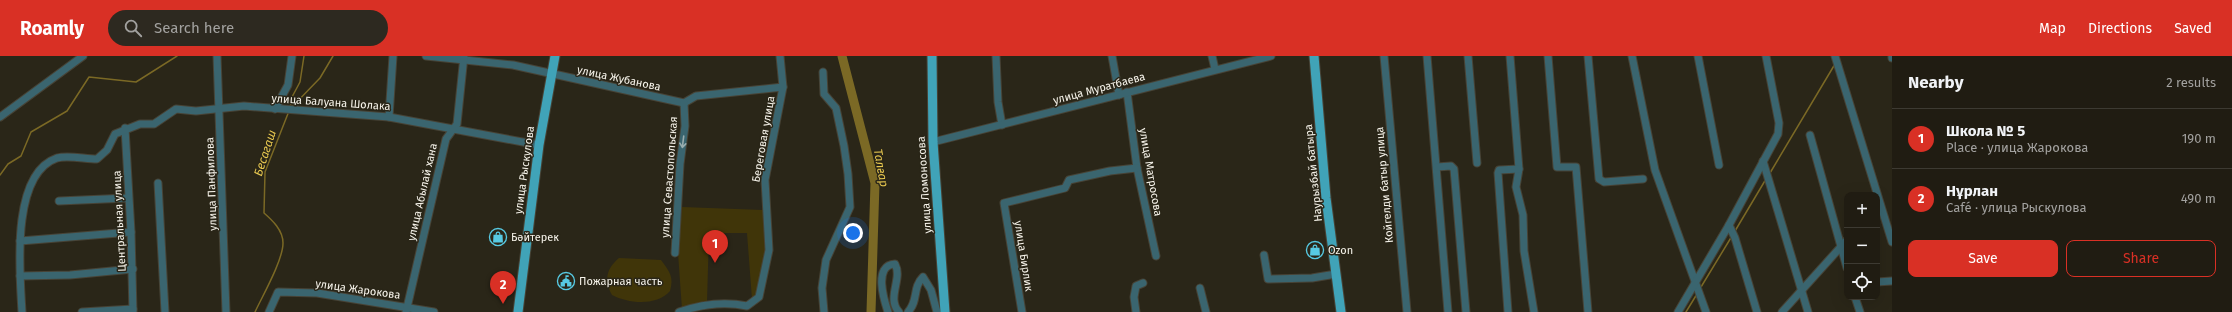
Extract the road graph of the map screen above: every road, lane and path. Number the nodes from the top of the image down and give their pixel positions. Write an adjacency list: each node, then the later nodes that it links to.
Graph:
1 (83, 56): 34 (street)
2 (217, 56): 32 (street, улица Панфилова)
3 (292, 56): 33 (street)
4 (393, 56): 35 (street)
5 (426, 56): 23 (street, улица Жубанова)
6 (555, 56): 27 (main road, улица Рыскулова)
7 (780, 56): 28 (street, Береговая улица)
8 (932, 56): 40 (main road, улица Ломоносова)
9 (996, 56): 36 (street)
10 (1112, 56): 30 (street)
11 (1212, 56): 25 (street)
12 (1267, 56): 25 (street, улица Муратбаева)
13 (1314, 56): 65 (main road, Наурызбай батыра)
14 (1384, 56): 94 (street, Койгелди батыр улица)
15 (1427, 56): 45 (street)
16 (1468, 56): 43 (street)
17 (1510, 56): 47 (street)
18 (1548, 56): 99 (street)
19 (1588, 56): 48 (street)
20 (1632, 56): 70 (street)
21 (1698, 56): 44 (street)
22 (1766, 56): 42 (street)
23 (463, 58): 27 (street, улица Жубанова); 38 (street, улица Абылай хана)
24 (1836, 59): 50 (street)
25 (1215, 69): 29 (street, улица Муратбаева)
26 (823, 72): 84 (street)
27 (552, 74): 31 (street, улица Жубанова); 41 (main road, улица Рыскулова)
28 (783, 87): 31 (street); 83 (street, Береговая улица)
29 (1127, 92): 30 (street, улица Муратбаева); 46 (street, улица Матросова)
30 (1119, 95): 36 (street, улица Муратбаева)
31 (684, 103): 60 (street, улица Севастопольская, one-way to 60)
32 (219, 108): 33 (street, улица Балуана Шолака); 37 (street, улица Балуана Шолака); 79 (street, улица Панфилова)
33 (275, 109): 35 (street, улица Балуана Шолака)
34 (0, 117)
35 (389, 117): 38 (street, улица Балуана Шолака)
36 (1002, 125): 40 (street, улица Муратбаева)
37 (125, 128): 51 (street, Центральная улица); 56 (street)
38 (453, 129): 41 (street, улица Балуана Шолака); 75 (street, улица Абылай хана)
39 (1810, 135): 59 (street)
40 (933, 142): 89 (main road, улица Ломоносова)
41 (539, 145): 82 (main road, улица Рыскулова)
42 (1763, 161): 54 (street); 72 (street)
43 (1476, 163)
44 (1719, 165)
45 (1436, 167): 95 (street); 96 (street)
46 (1137, 168): 62 (street, улица Матросова); 90 (street, улица Бирлик)
47 (1519, 169): 97 (street); 98 (street)
48 (1643, 179)
49 (158, 183): 78 (street)
50 (1876, 192)
51 (128, 198): 52 (street); 55 (street, Центральная улица)
52 (59, 201)
53 (1880, 206): 57 (street)
54 (1732, 231): 70 (street); 102 (street)
55 (131, 232): 56 (street); 64 (street, Центральная улица)
56 (20, 241): 66 (street)
57 (1892, 242)
58 (1844, 244): 59 (street)
59 (1841, 247): 63 (street); 72 (street)
60 (675, 253)
61 (1264, 255): 65 (street)
62 (1156, 256)
63 (1846, 264)
64 (133, 269): 66 (street); 74 (street, Центральная улица)
65 (1336, 274): 93 (main road, Наурызбай батыра)
66 (20, 276): 76 (street)
67 (1892, 281): 68 (street)
68 (1880, 282)
69 (1143, 283): 91 (street)
70 (1698, 287): 100 (street); 101 (street)
71 (1200, 288): 92 (street)
72 (1801, 291): 103 (street); 104 (street)
73 (1857, 300): 105 (street)
74 (133, 310): 77 (street)
75 (407, 310): 80 (street, улица Жарокова); 81 (street, улица Жарокова)
76 (22, 312)
77 (82, 312)
78 (164, 312)
79 (226, 312)
80 (269, 312)
81 (434, 312)
82 (518, 312)
83 (679, 312)
84 (824, 312)
85 (888, 312): 86 (street)
86 (899, 312)
87 (908, 312): 88 (street)
88 (937, 312)
89 (946, 312)
90 (1022, 312)
91 (1136, 312)
92 (1206, 312)
93 (1341, 312)
94 (1407, 312)
95 (1448, 312)
96 (1466, 312)
97 (1508, 312)
98 (1534, 312)
99 (1588, 312)
100 (1678, 312)
101 (1706, 312)
102 (1757, 312)
103 (1782, 312)
104 (1808, 312)
105 (1860, 312)

